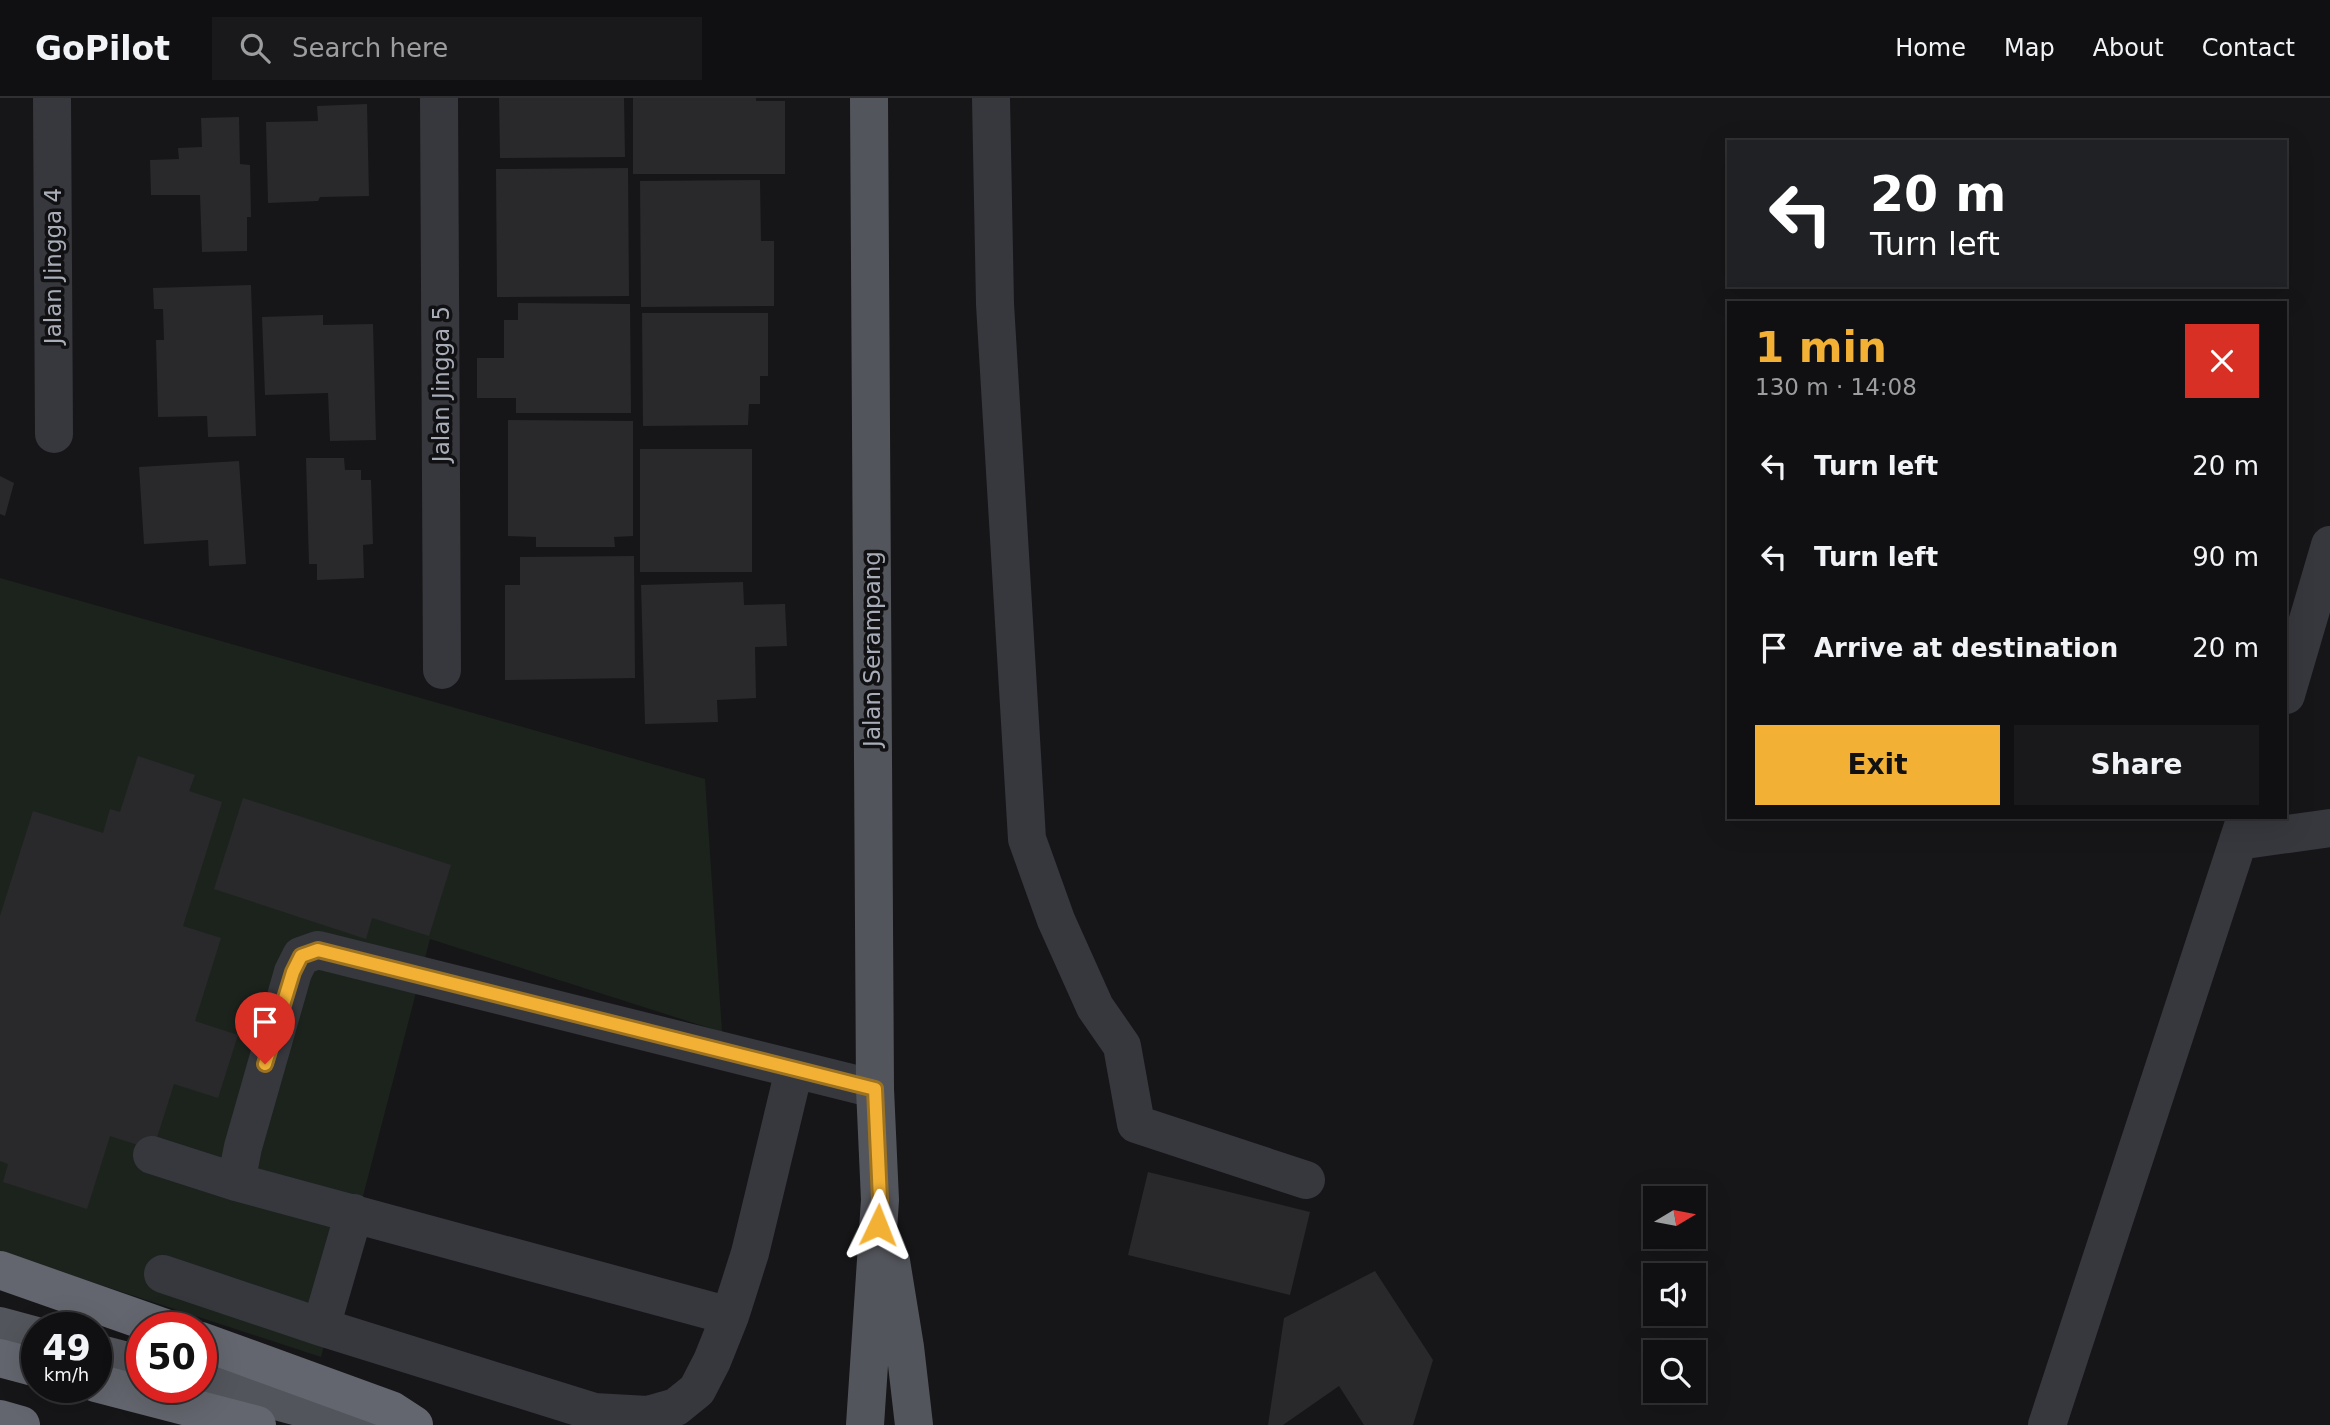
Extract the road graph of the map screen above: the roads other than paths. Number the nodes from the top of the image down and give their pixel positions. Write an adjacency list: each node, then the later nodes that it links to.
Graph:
1 (52, 98): 5 (street, Jalan Jingga 4)
2 (439, 98): 7 (street, Jalan Jingga 5)
3 (869, 98): 12 (main road, Jalan Serampang)
4 (991, 98): 14 (street)
5 (54, 434)
6 (2330, 545): 8 (street)
7 (442, 670)
8 (2287, 692)
9 (2330, 828): 10 (street)
10 (2242, 829): 39 (street)
11 (794, 1070): 12 (street); 15 (street); 21 (street)
12 (875, 1089): 16 (main road, Jalan Serampang)
13 (152, 1155): 15 (street)
14 (1306, 1180)
15 (236, 1182): 17 (street)
16 (880, 1200): 26 (main road, Jalan Serampang); 36 (main road, Jalan Serampang)
17 (354, 1213): 21 (street); 23 (street)
18 (0, 1270): 20 (highway)
19 (163, 1274): 23 (street)
20 (126, 1314)
21 (730, 1316): 23 (street)
22 (0, 1326): 24 (main road)
23 (321, 1327)
24 (21, 1332)
25 (217, 1347): 35 (highway)
26 (905, 1347): 37 (main road, Jalan Serampang); 38 (main road)
27 (0, 1358): 28 (highway)
28 (21, 1364)
29 (217, 1385): 34 (main road)
30 (112, 1387): 33 (highway)
31 (0, 1419): 32 (highway)
32 (21, 1425)
33 (257, 1425)
34 (366, 1425)
35 (414, 1425)
36 (864, 1425)
37 (914, 1425)
38 (937, 1425)
39 (2047, 1425)

